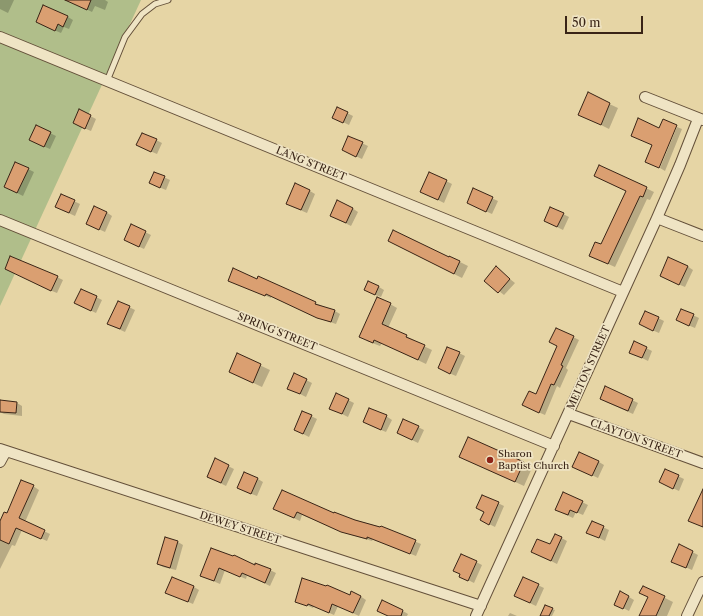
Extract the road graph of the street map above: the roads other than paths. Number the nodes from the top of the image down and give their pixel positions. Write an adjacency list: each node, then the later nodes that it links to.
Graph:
1 (168, 0): 3 (lane)
2 (0, 36): 3 (street, LANG STREET)
3 (107, 80): 9 (street, LANG STREET)
4 (645, 97): 5 (street)
5 (701, 120): 6 (street, MELTON STREET)
6 (657, 218): 8 (street); 9 (street, MELTON STREET)
7 (0, 220): 11 (street, SPRING STREET)
8 (703, 236)
9 (623, 292): 10 (street, MELTON STREET)
10 (569, 414): 11 (street, MELTON STREET); 14 (street, CLAYTON STREET)
11 (554, 446): 16 (street, MELTON STREET)
12 (3, 450): 13 (street); 16 (street, DEWEY STREET)
13 (0, 462)
14 (703, 464)
15 (703, 582): 18 (street)
16 (481, 606): 17 (street, MELTON STREET)
17 (476, 616)
18 (687, 616)

